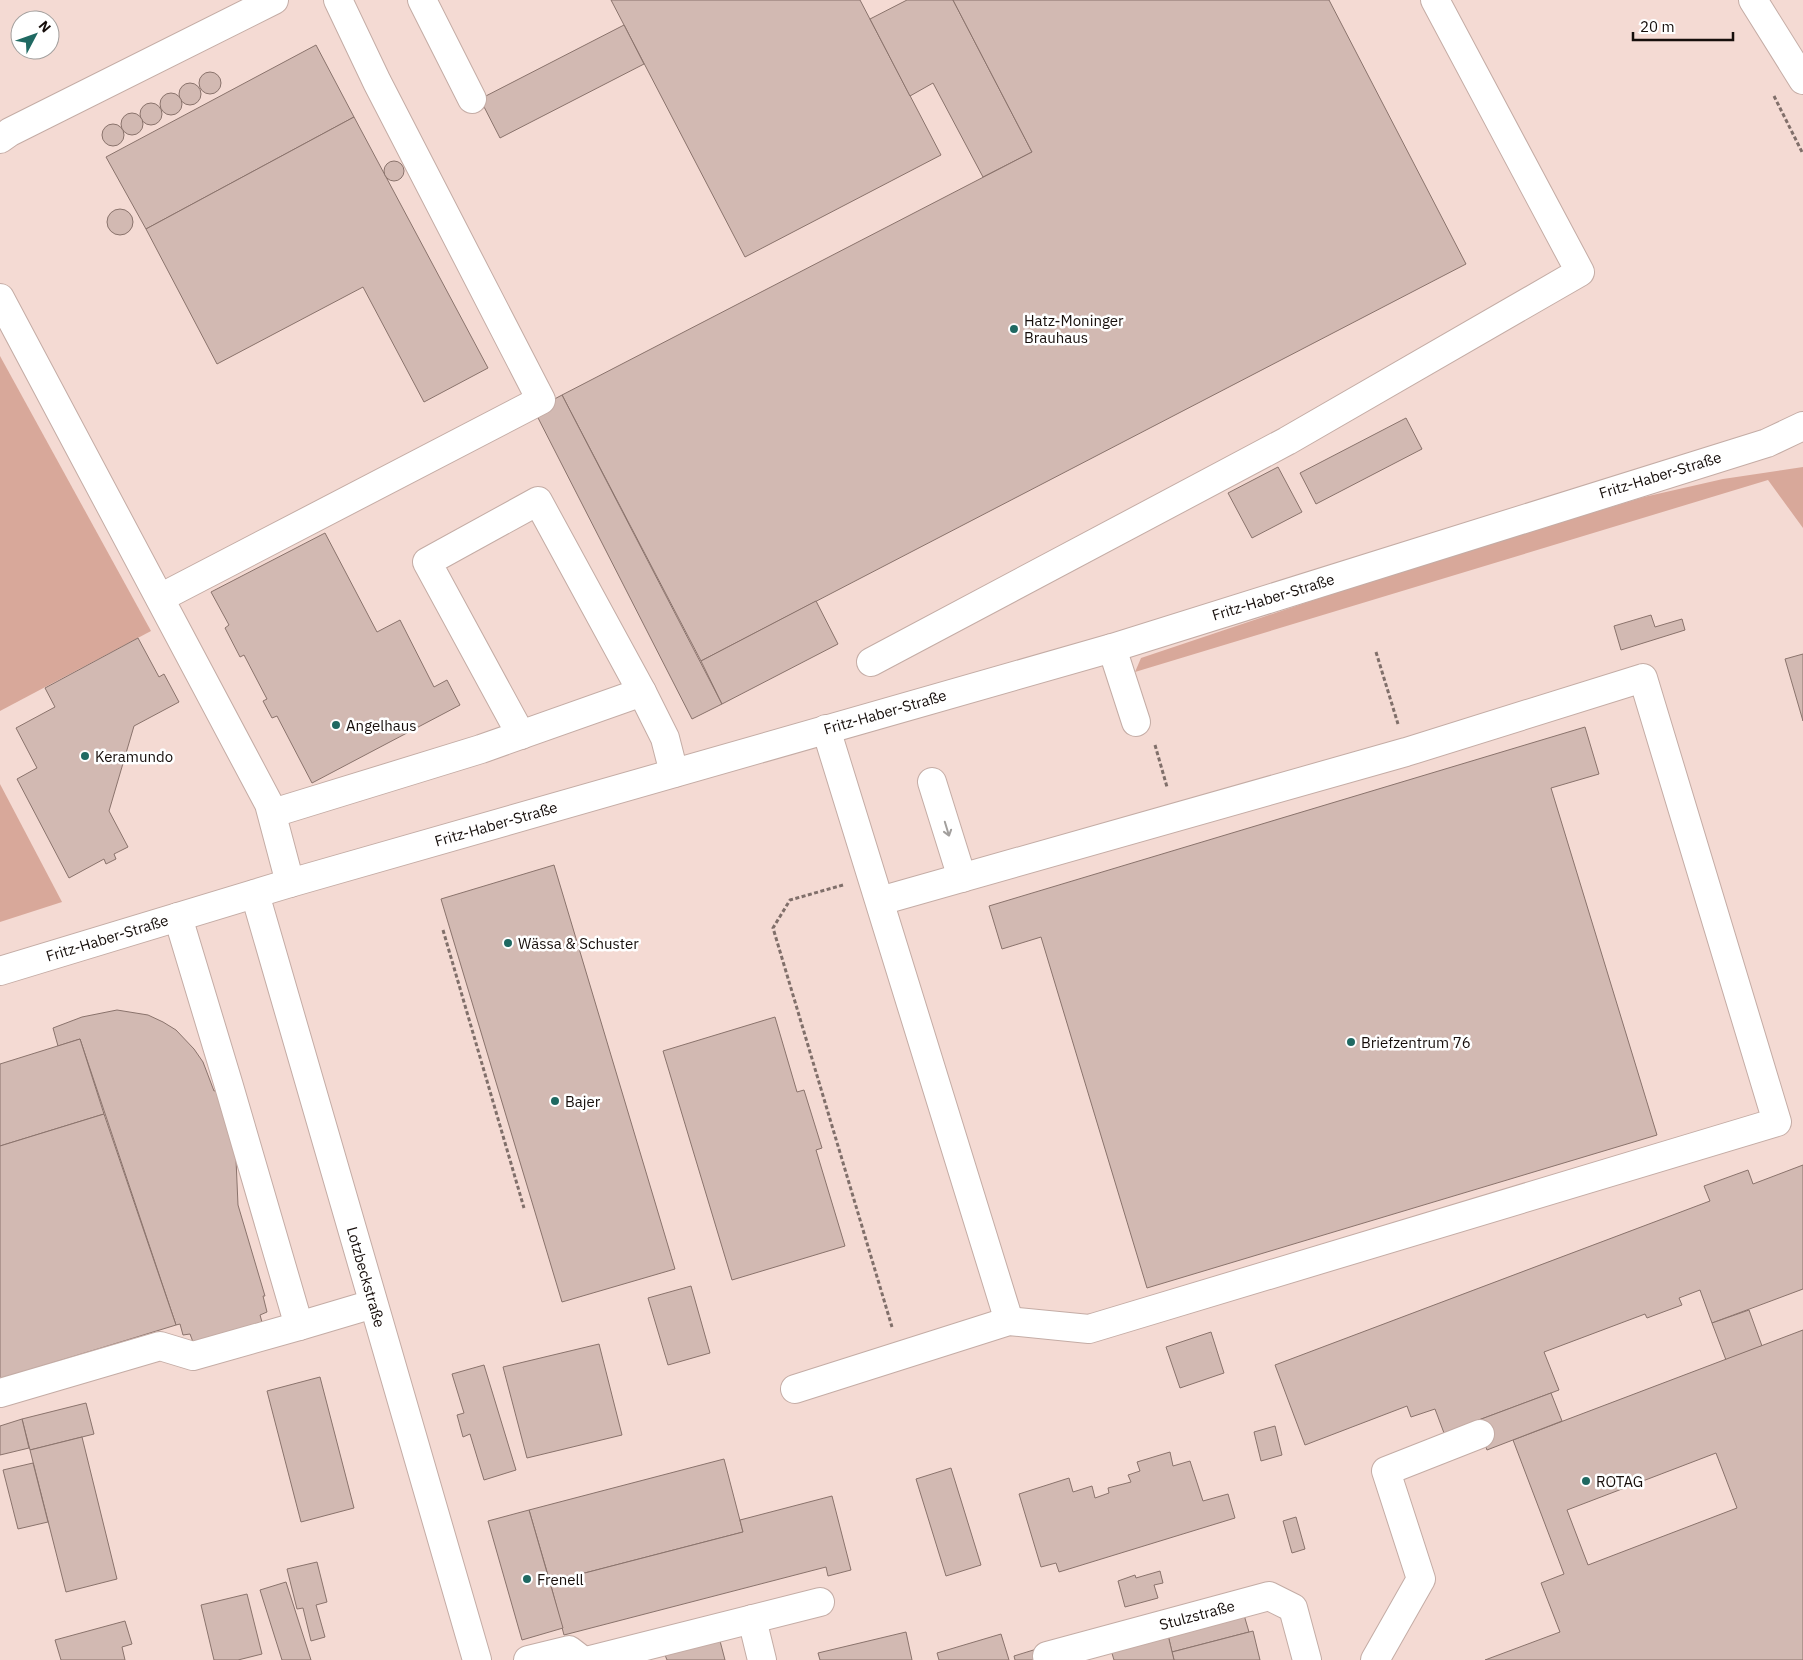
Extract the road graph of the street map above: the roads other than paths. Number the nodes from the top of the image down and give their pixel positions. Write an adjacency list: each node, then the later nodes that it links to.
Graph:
1 (274, 0): 8 (street)
2 (338, 0): 13 (street)
3 (422, 0): 7 (street)
4 (1435, 0): 15 (street)
5 (1753, 0): 6 (street)
6 (1803, 80)
7 (472, 99)
8 (0, 139)
9 (0, 298): 13 (street)
10 (1803, 426): 11 (street, Fritz-Haber-Straße)
11 (1767, 442): 12 (street, Fritz-Haber-Straße); 14 (street, Fritz-Haber-Straße)
12 (1803, 443)
13 (160, 598): 22 (street)
14 (1112, 648): 17 (street, Fritz-Haber-Straße); 18 (street)
15 (871, 662)
16 (642, 692): 19 (street); 19 (street); 20 (street)
17 (826, 729): 20 (street, Fritz-Haber-Straße); 25 (street)
18 (1144, 729)
19 (521, 735): 22 (street)
20 (674, 773): 24 (street, Fritz-Haber-Straße)
21 (932, 782): 23 (street, one-way to 23)
22 (273, 813): 24 (street)
23 (962, 878): 25 (street); 30 (street)
24 (290, 883): 26 (street, Fritz-Haber-Straße)
25 (876, 888): 30 (street)
26 (254, 894): 27 (street, Fritz-Haber-Straße); 29 (street, Lotzbeckstraße)
27 (178, 917): 28 (street, Fritz-Haber-Straße); 31 (street)
28 (0, 970)
29 (373, 1304): 31 (street); 39 (street, Lotzbeckstraße)
30 (1009, 1322): 32 (street)
31 (299, 1326): 33 (street)
32 (795, 1389)
33 (0, 1393)
34 (1480, 1434): 45 (street)
35 (820, 1602): 36 (street)
36 (752, 1619): 42 (street); 43 (street)
37 (1086, 1653): 38 (street, Stulzstraße); 44 (street, Stulzstraße)
38 (1048, 1656)
39 (477, 1660)
40 (528, 1660): 41 (street)
41 (582, 1660)
42 (590, 1660)
43 (762, 1660)
44 (1307, 1660)
45 (1375, 1660)

